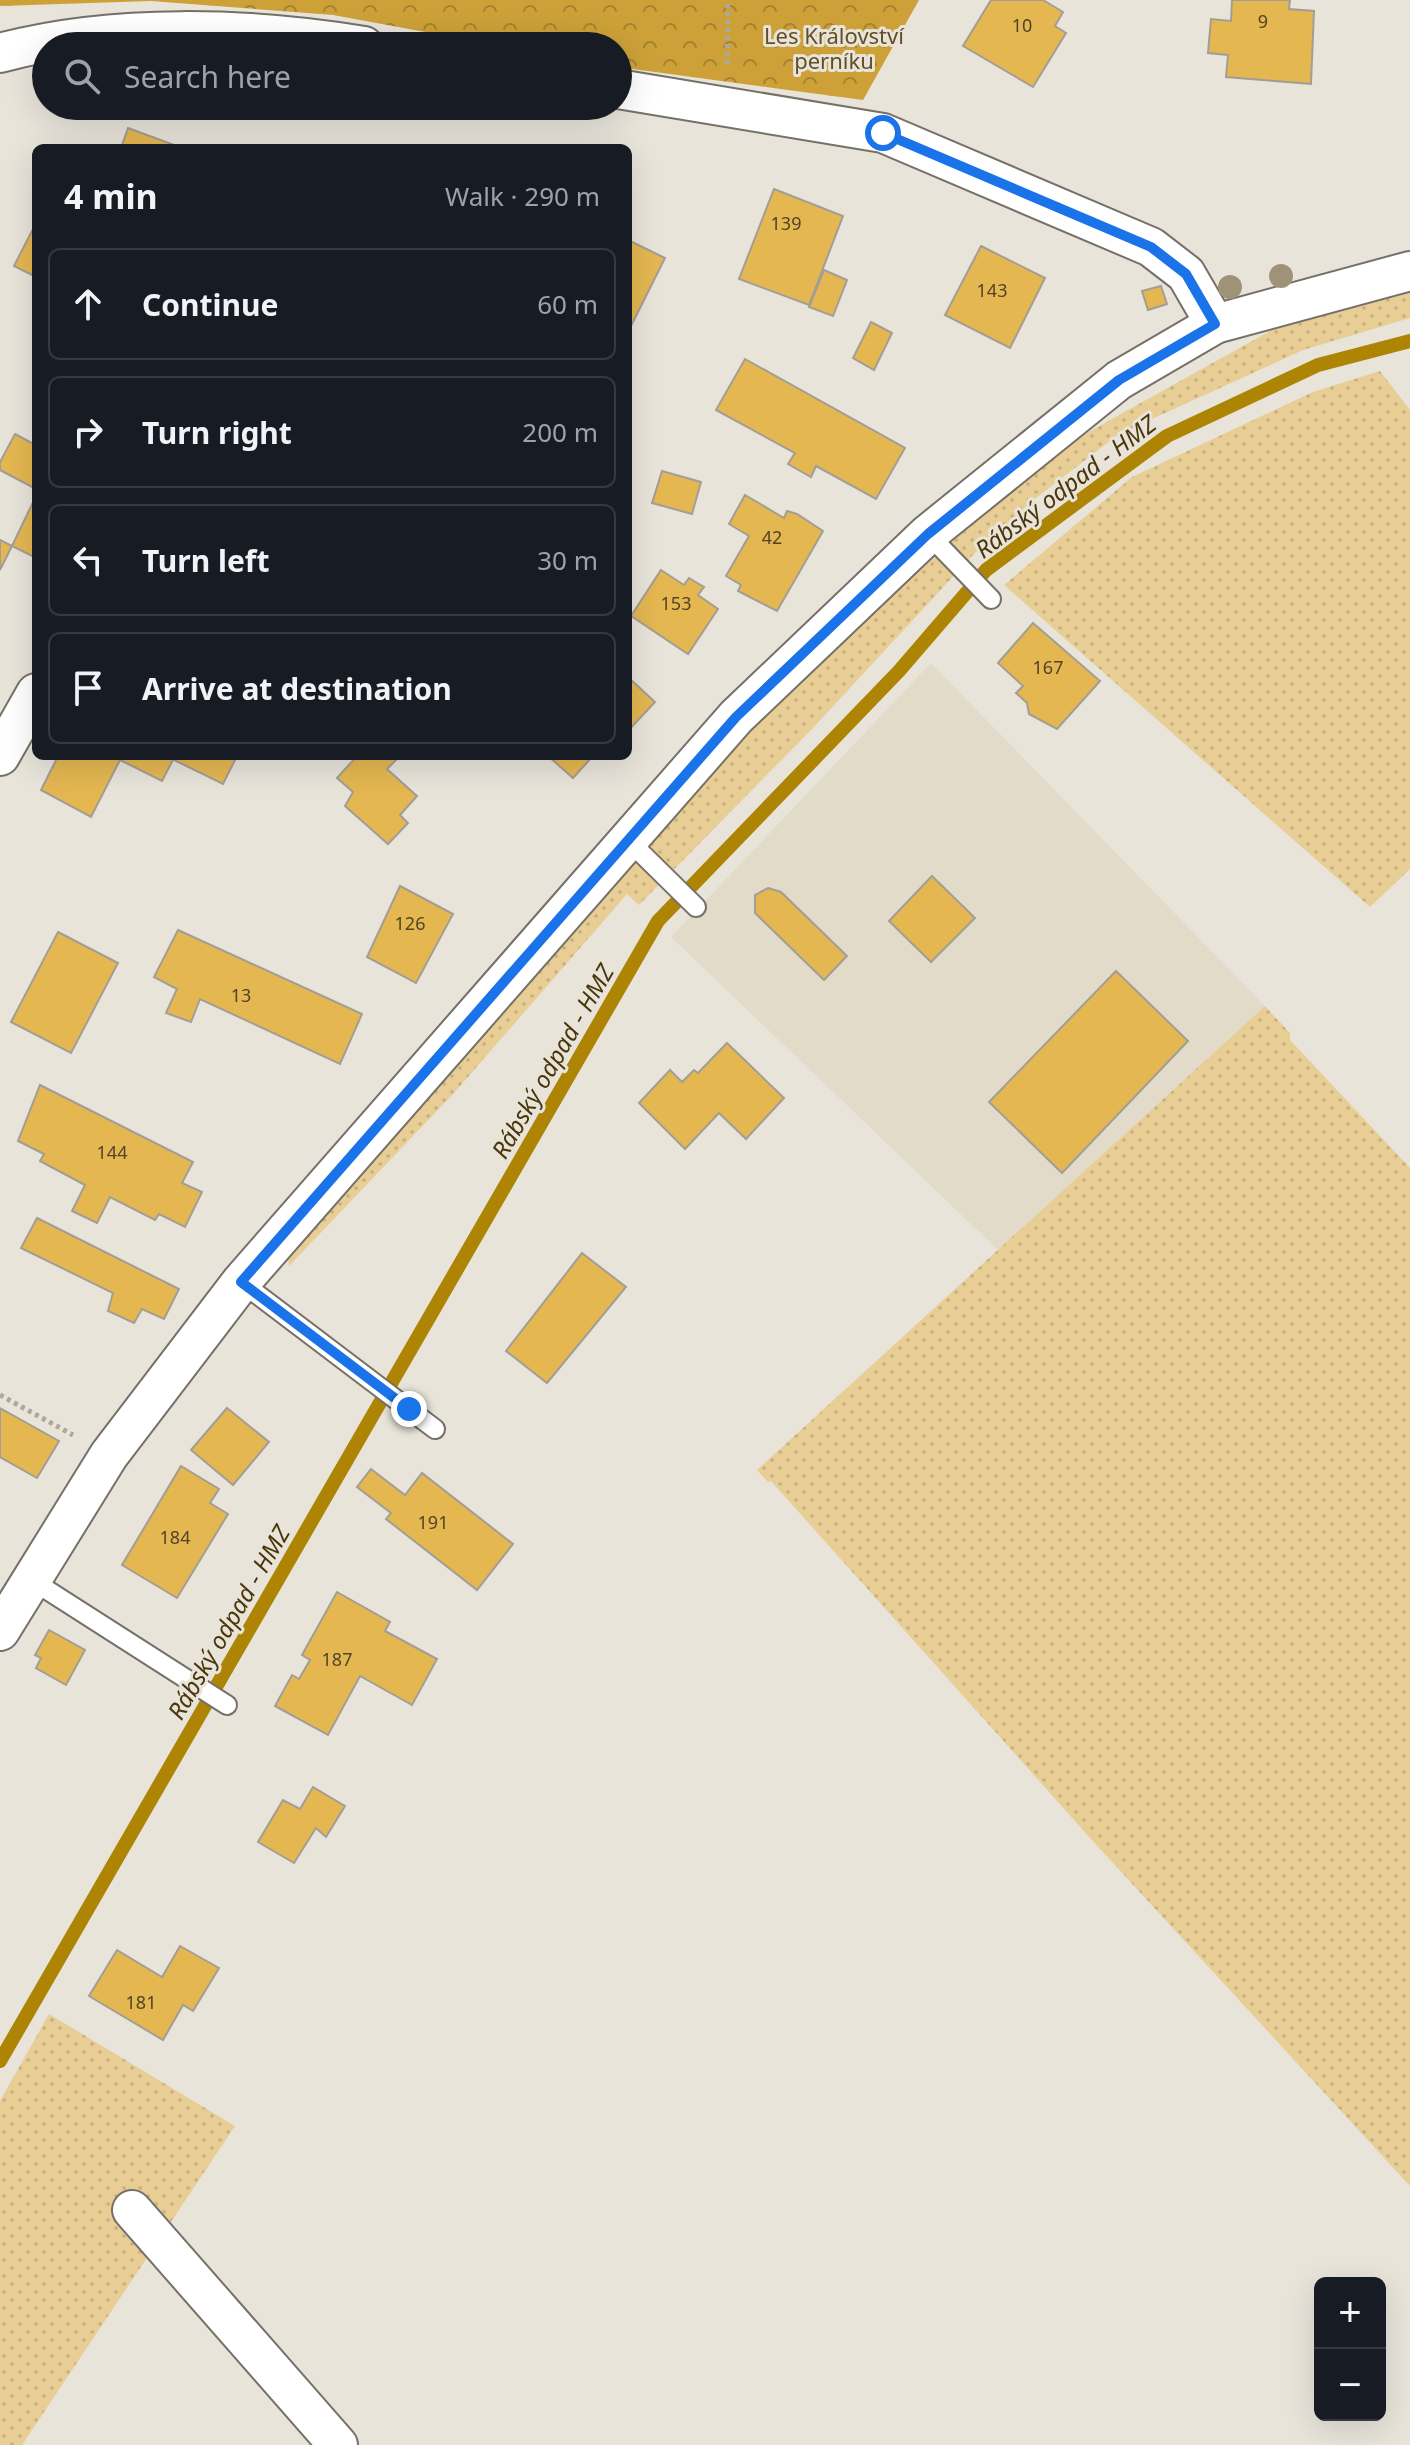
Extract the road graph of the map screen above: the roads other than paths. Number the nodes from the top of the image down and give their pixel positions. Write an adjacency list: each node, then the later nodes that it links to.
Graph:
1 (32, 44): 2 (street)
2 (0, 53)
3 (632, 91): 5 (street)
4 (1410, 271): 5 (street)
5 (1215, 324): 6 (street)
6 (928, 534): 7 (lane); 10 (street)
7 (991, 599)
8 (32, 700): 9 (street)
9 (0, 756)
10 (627, 839): 11 (lane); 12 (street)
11 (696, 907)
12 (241, 1282): 13 (lane); 14 (street)
13 (435, 1429)
14 (30, 1579): 15 (street); 16 (lane)
15 (0, 1631)
16 (227, 1705)
17 (132, 2210): 18 (street)
18 (338, 2445)

